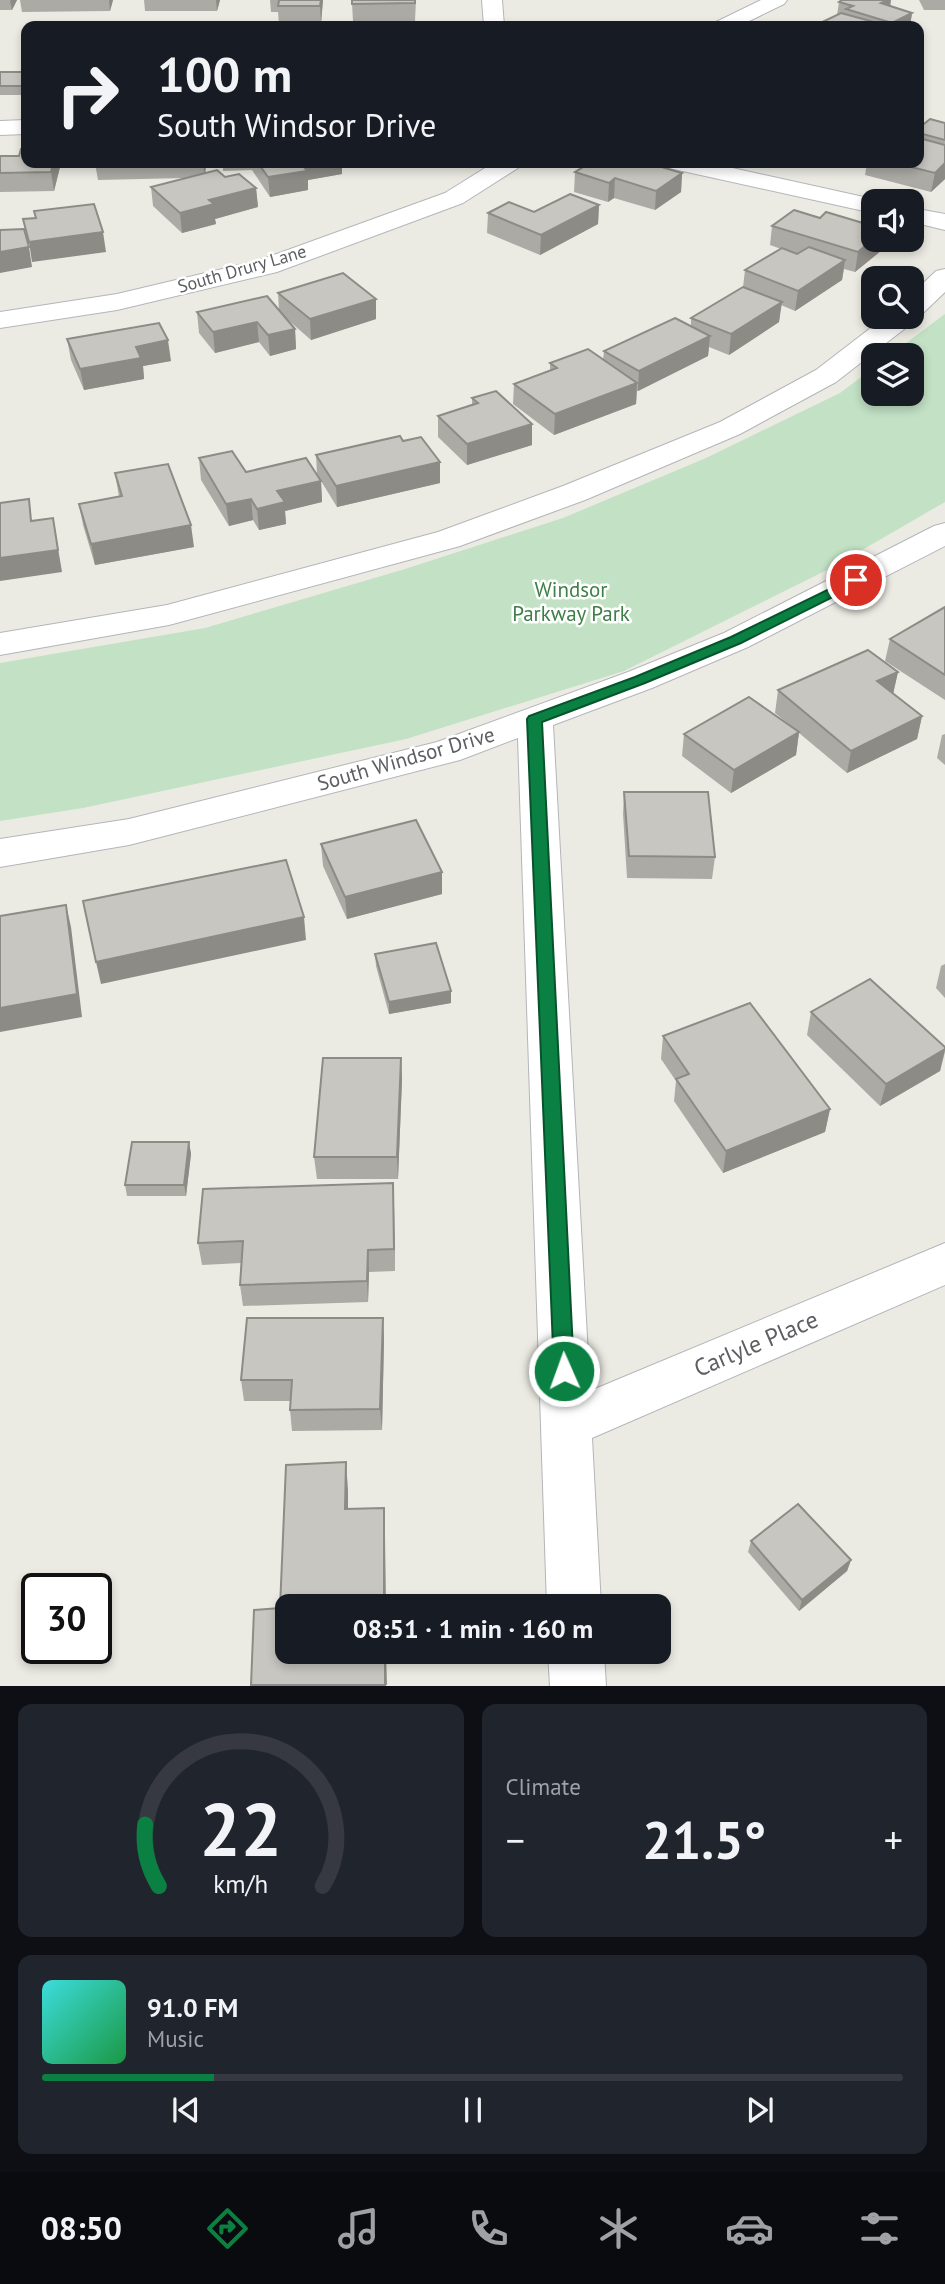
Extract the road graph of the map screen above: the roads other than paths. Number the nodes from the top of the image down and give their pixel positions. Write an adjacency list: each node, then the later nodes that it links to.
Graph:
1 (492, 0): 3 (street)
2 (777, 0): 4 (street)
3 (494, 21)
4 (733, 21)
5 (21, 127): 6 (street)
6 (0, 128)
7 (501, 168): 14 (street, South Drury Lane)
8 (701, 168): 9 (street)
9 (861, 203)
10 (924, 218): 11 (street)
11 (945, 222)
12 (945, 277): 13 (street)
13 (924, 297)
14 (0, 320)
15 (887, 329): 17 (street)
16 (945, 533): 18 (street, South Windsor Drive)
17 (0, 644)
18 (535, 719): 19 (street, South Windsor Drive); 21 (street)
19 (0, 853)
20 (945, 1263): 21 (street, Carlyle Place)
21 (566, 1425): 22 (street)
22 (573, 1594)
23 (577, 1664): 24 (street)
24 (578, 1685)

